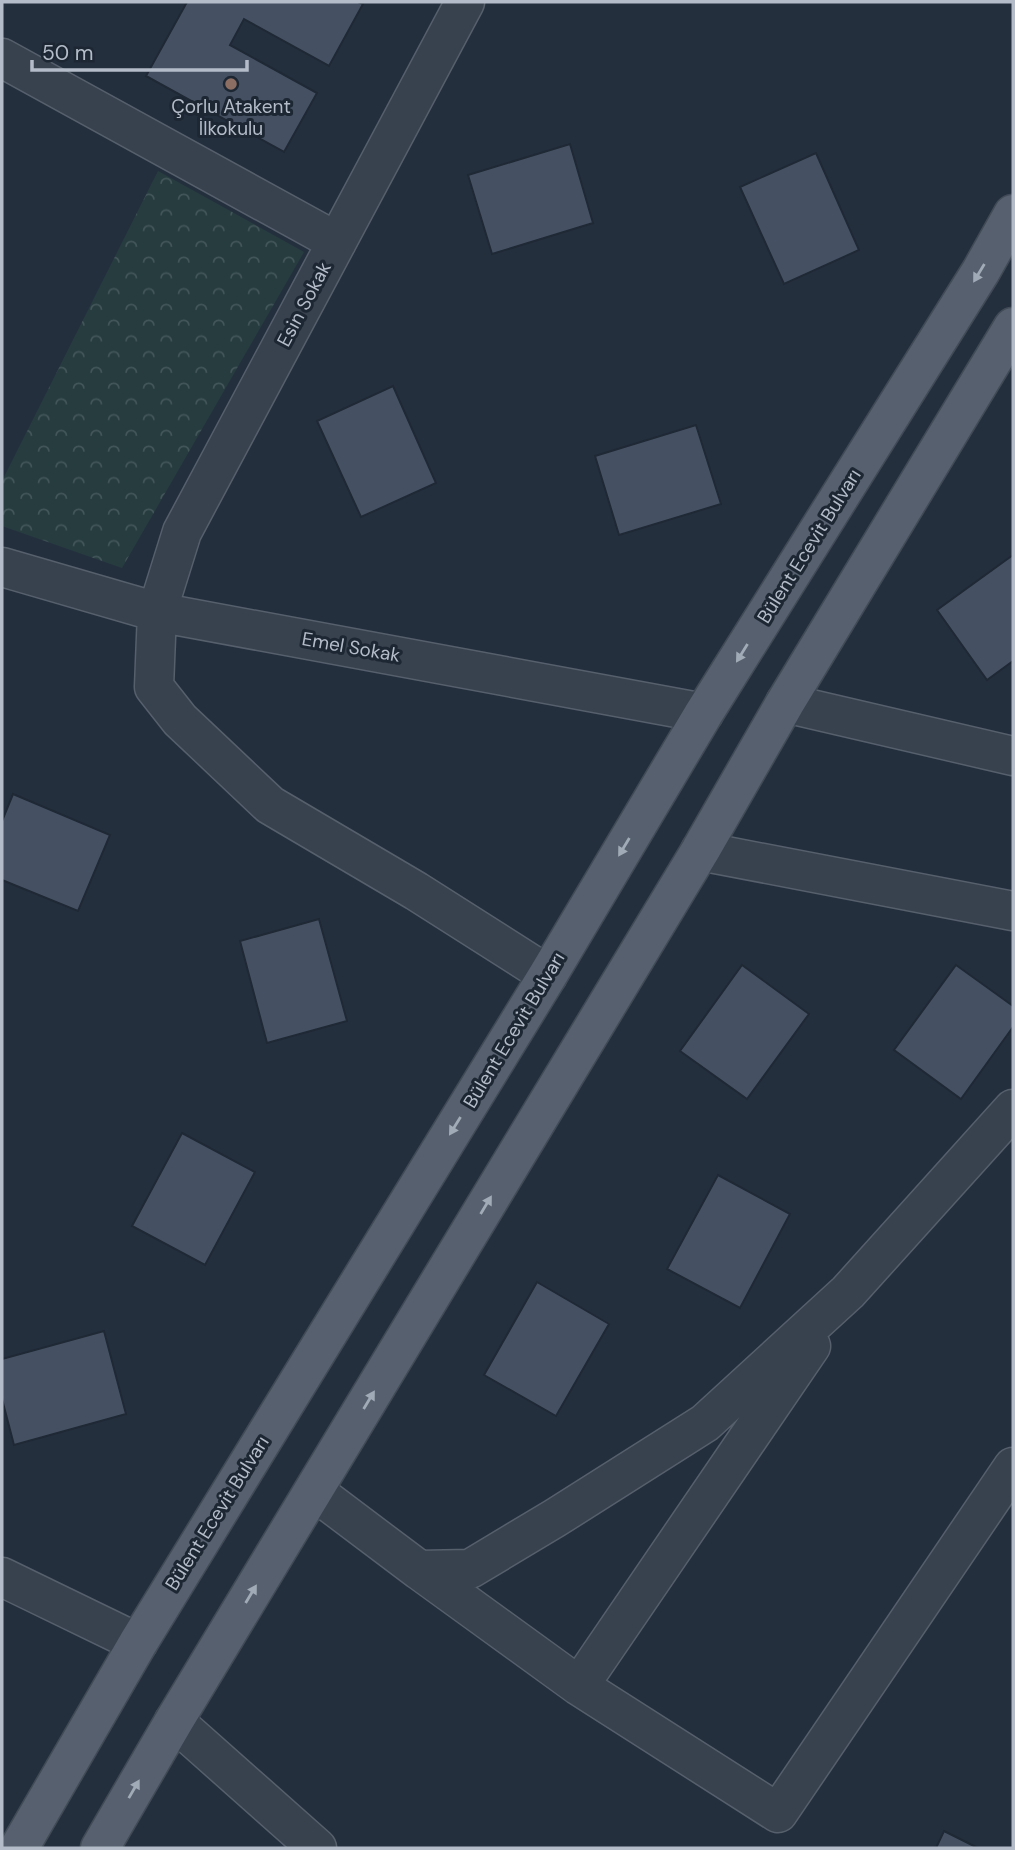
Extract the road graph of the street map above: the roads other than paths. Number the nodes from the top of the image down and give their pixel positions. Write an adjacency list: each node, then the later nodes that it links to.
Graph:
1 (465, 2): 4 (street, Esin Sokak)
2 (2, 58): 4 (street)
3 (1013, 214): 9 (main road, Bülent Ecevit Bulvarı, one-way to 9)
4 (337, 242): 7 (street, Esin Sokak)
5 (1013, 327): 8 (main road)
6 (2, 567): 7 (street, Emel Sokak)
7 (157, 612): 9 (street, Emel Sokak); 13 (street, Esin Sokak)
8 (785, 703): 10 (street); 11 (main road)
9 (704, 713): 13 (main road, Bülent Ecevit Bulvarı, one-way to 13)
10 (1013, 756)
11 (700, 851): 12 (street); 17 (main road, one-way to 11)
12 (1013, 911)
13 (548, 975): 20 (main road, Bülent Ecevit Bulvarı, one-way to 20)
14 (1013, 1109): 15 (street)
15 (848, 1292): 18 (street); 21 (street)
16 (1013, 1467): 21 (street)
17 (314, 1491): 18 (street); 22 (main road, one-way to 17)
18 (419, 1570): 21 (street)
19 (2, 1577): 20 (street)
20 (138, 1643): 23 (main road, Bülent Ecevit Bulvarı)
21 (579, 1686)
22 (174, 1721): 24 (main road, one-way to 22); 25 (street)
23 (19, 1848)
24 (100, 1848)
25 (317, 1848)

